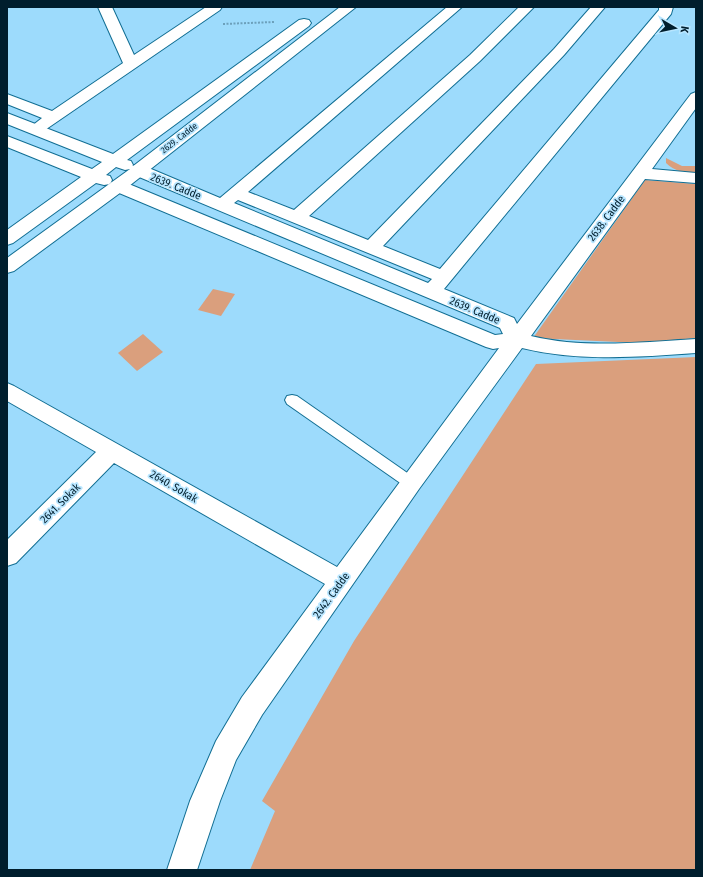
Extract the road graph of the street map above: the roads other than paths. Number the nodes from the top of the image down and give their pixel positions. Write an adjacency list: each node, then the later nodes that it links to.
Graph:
1 (105, 7): 9 (street)
2 (215, 7): 9 (street)
3 (326, 7): 16 (street, 2629. Cadde)
4 (349, 7): 17 (street, 2629. Cadde)
5 (455, 7): 22 (street)
6 (527, 7): 24 (street)
7 (598, 7): 26 (street)
8 (666, 7): 28 (street)
9 (131, 64): 12 (street)
10 (696, 97): 18 (street, 2638. Cadde)
11 (7, 99): 12 (street)
12 (54, 117): 14 (street)
13 (7, 118): 14 (street, 2639. Cadde)
14 (36, 129): 16 (street, 2639. Cadde)
15 (7, 141): 19 (street, 2639. Cadde)
16 (114, 161): 17 (street, 2639. Cadde); 19 (street, 2629. Cadde)
17 (138, 170): 21 (street, 2629. Cadde); 23 (street, 2639. Cadde)
18 (639, 173): 20 (street); 30 (street, 2638. Cadde)
19 (94, 176): 21 (street, 2639. Cadde); 25 (street, 2629. Cadde)
20 (696, 178)
21 (118, 186): 27 (street, 2629. Cadde); 30 (street, 2639. Cadde)
22 (236, 193): 23 (street); 24 (street)
23 (222, 204): 29 (street, 2639. Cadde)
24 (297, 217): 26 (street)
25 (7, 239)
26 (370, 247): 28 (street)
27 (7, 267)
28 (444, 277): 29 (street)
29 (432, 292): 30 (street, 2639. Cadde)
30 (516, 339): 31 (street); 35 (street, 2642. Cadde)
31 (696, 346)
32 (7, 391): 34 (street, 2640. Sokak)
33 (292, 400): 35 (lane)
34 (112, 450): 36 (street, 2641. Sokak); 37 (street, 2640. Sokak)
35 (411, 483): 37 (street, 2642. Cadde)
36 (7, 556)
37 (341, 581): 38 (street, 2642. Cadde)
38 (182, 870)

